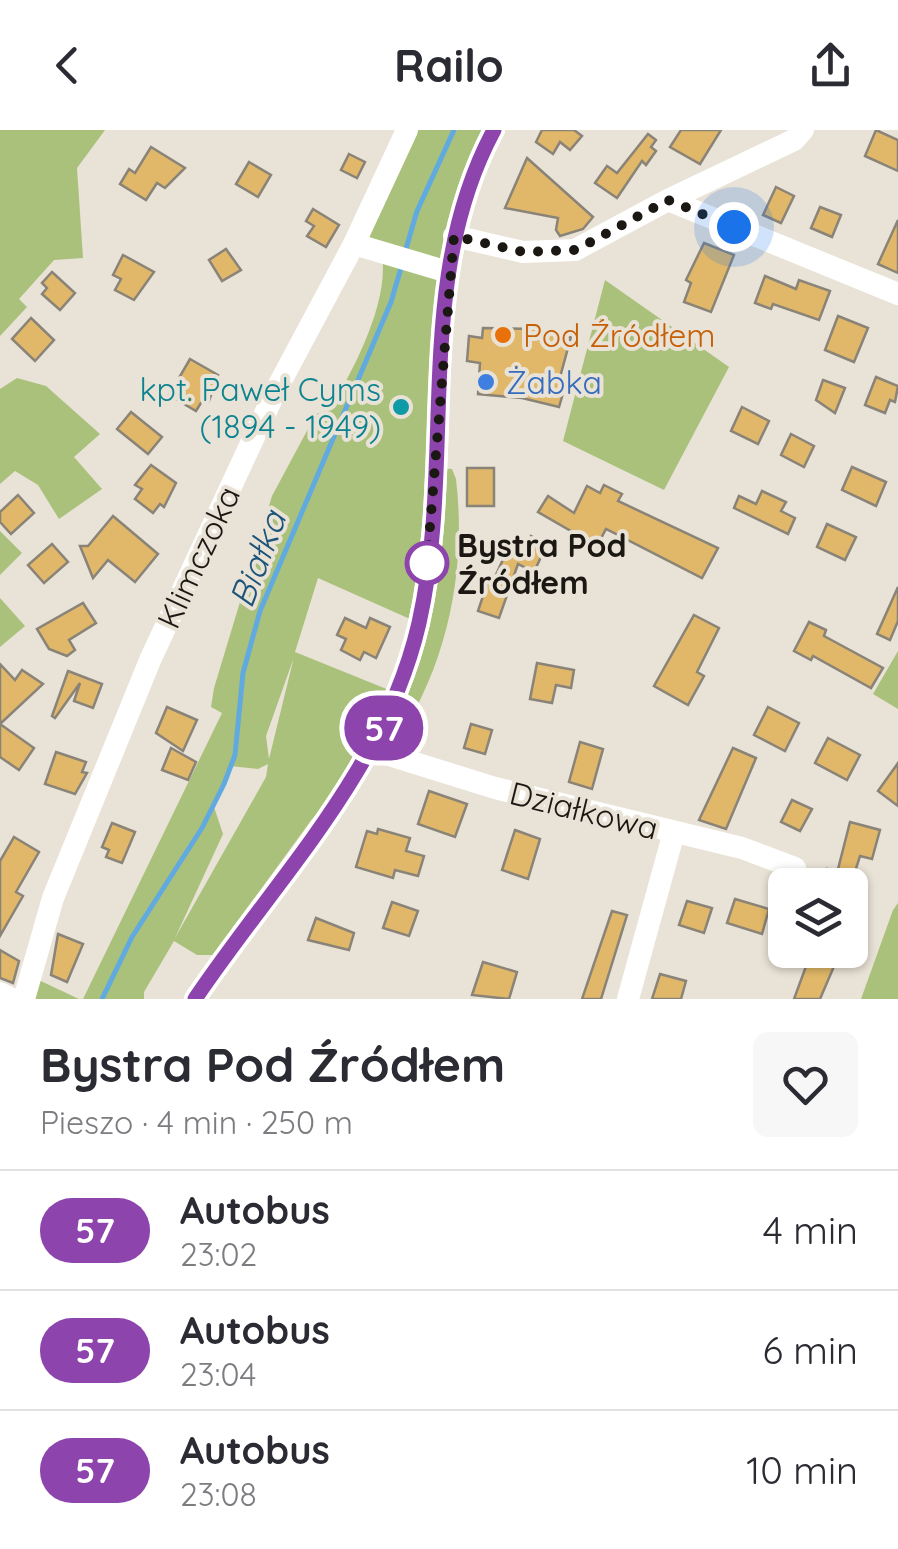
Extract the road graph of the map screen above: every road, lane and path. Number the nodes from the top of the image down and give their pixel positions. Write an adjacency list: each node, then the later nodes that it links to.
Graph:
1 (407, 130): 6 (street, Klimczoka)
2 (494, 130): 5 (street)
3 (803, 130): 4 (street)
4 (668, 200): 5 (street); 8 (street)
5 (454, 236): 7 (street)
6 (354, 244): 7 (street); 14 (street, Klimczoka)
7 (439, 270): 9 (street)
8 (898, 294)
9 (373, 750): 10 (street, Działkowa); 15 (street)
10 (674, 832): 11 (street, Działkowa); 16 (street)
11 (794, 868)
12 (0, 994): 13 (street)
13 (12, 999)
14 (24, 999)
15 (196, 999)
16 (628, 999)

